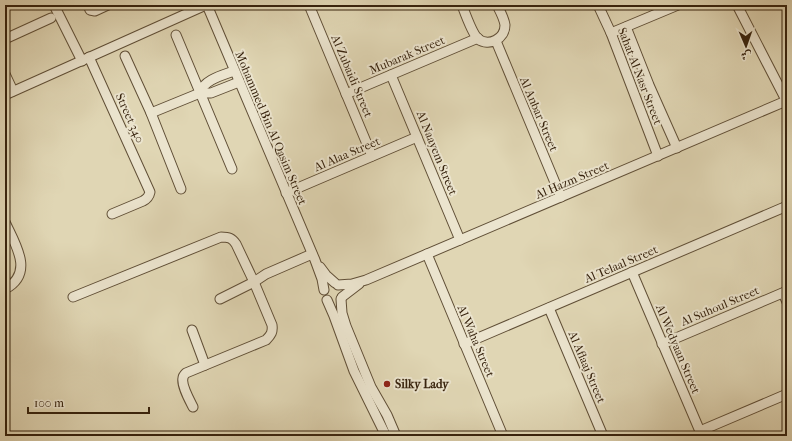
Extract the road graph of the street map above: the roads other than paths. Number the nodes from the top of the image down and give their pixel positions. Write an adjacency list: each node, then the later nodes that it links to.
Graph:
1 (54, 5): 19 (street, Street 340)
2 (88, 5): 3 (street)
3 (108, 5)
4 (206, 5): 19 (street); 20 (street, Mohammed Bin Al Qasim Street)
5 (309, 5): 26 (street, Al Zubaidi Street)
6 (462, 5): 15 (street)
7 (497, 5): 17 (street)
8 (598, 5): 13 (street, Sahat Al Nasr Street)
9 (678, 5): 12 (street)
10 (737, 5): 27 (street)
11 (51, 18): 16 (street)
12 (626, 27): 13 (street); 30 (street, Sahat Al Nasr Street)
13 (611, 33): 32 (street, Sahat Al Nasr Street)
14 (176, 35): 25 (street)
15 (478, 38): 17 (street); 22 (street, Mubarak Street)
16 (5, 39)
17 (496, 41): 36 (street, Al Anbar Street)
18 (125, 56): 28 (street)
19 (86, 59): 24 (street); 38 (street, Street 340)
20 (234, 70): 23 (street, Mohammed Bin Al Qasim Street); 25 (street)
21 (5, 74): 24 (street)
22 (392, 75): 26 (street, Mubarak Street); 29 (street, Al Naayem Street)
23 (239, 82): 25 (street); 35 (street, Mohammed Bin Al Qasim Street)
24 (9, 93)
25 (200, 93): 28 (street); 33 (street)
26 (346, 94): 31 (street, Al Zubaidi Street)
27 (787, 101): 30 (street, Al Hazm Street)
28 (150, 113): 34 (street)
29 (417, 137): 31 (street, Al Alaa Street); 40 (street, Al Naayem Street)
30 (677, 148): 32 (street, Al Hazm Street)
31 (372, 156): 35 (street, Al Alaa Street)
32 (658, 156): 36 (street, Al Hazm Street)
33 (232, 169)
34 (181, 189)
35 (286, 193): 42 (street, Mohammed Bin Al Qasim Street)
36 (561, 197): 40 (street, Al Hazm Street)
37 (787, 206): 43 (street, Al Telaal Street)
38 (112, 214)
39 (5, 222): 47 (street)
40 (460, 240): 41 (street, Al Hazm Street)
41 (427, 254): 44 (street, Al Hazm Street); 57 (street, Al Waha Street)
42 (314, 258): 45 (street); 46 (street, Mohammed Bin Al Qasim Street); 48 (street, Mohammed Bin Al Qasim Street)
43 (632, 272): 55 (street, Al Telaal Street); 58 (street, Al Wedyaan Street)
44 (366, 280): 46 (street, Al Hazm Street); 51 (street, Al Hazm Street)
45 (254, 282): 50 (street); 52 (street); 59 (street)
46 (337, 284): 48 (street); 51 (street)
47 (5, 289)
48 (324, 290): 53 (street)
49 (785, 292): 54 (street); 58 (street, Al Suhoul Street)
50 (73, 297)
51 (342, 298): 53 (street); 64 (street)
52 (220, 299)
53 (327, 300): 63 (street)
54 (787, 302)
55 (549, 308): 57 (street, Al Telaal Street); 66 (street, Al Aflaaj Street)
56 (192, 330): 59 (street)
57 (464, 344): 65 (street, Al Waha Street)
58 (662, 344): 62 (street, Al Wedyaan Street)
59 (205, 365): 61 (street)
60 (787, 394): 62 (street)
61 (193, 407)
62 (701, 433)
63 (386, 436)
64 (396, 436)
65 (502, 436)
66 (603, 436)

